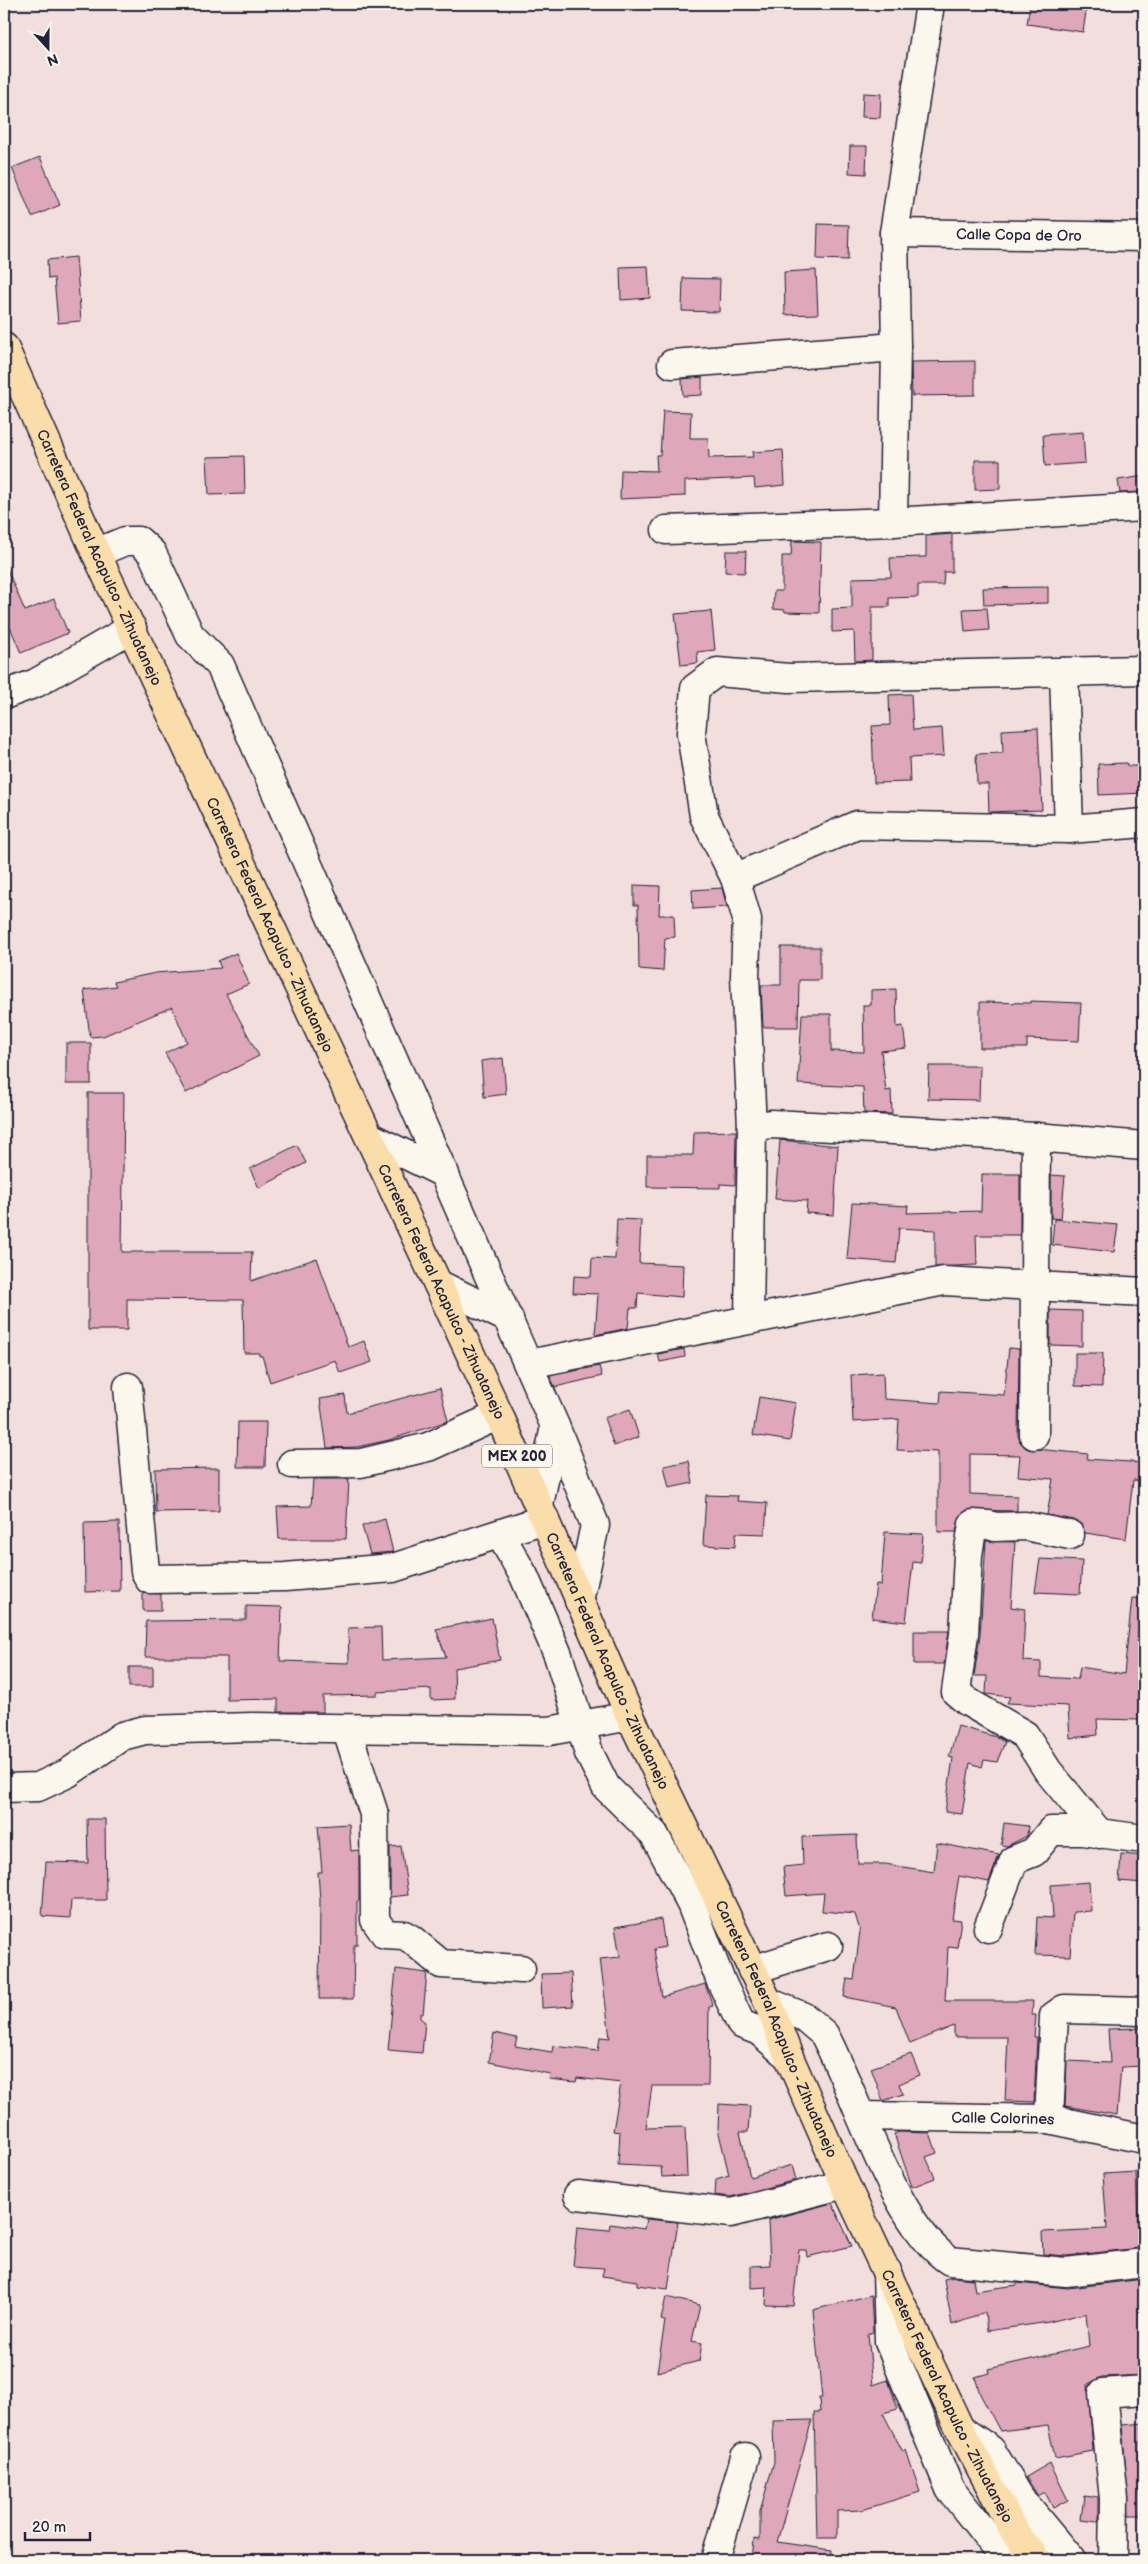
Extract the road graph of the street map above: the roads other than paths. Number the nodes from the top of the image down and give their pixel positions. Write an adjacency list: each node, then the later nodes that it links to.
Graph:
1 (930, 4): 2 (street)
2 (894, 233): 3 (street, Calle Copa de Oro); 4 (street)
3 (1144, 237)
4 (896, 346): 6 (street); 8 (street)
5 (4, 347): 10 (main road, Carretera Federal Acapulco - Zihuatanejo / MEX 200)
6 (672, 364)
7 (1144, 508): 8 (street)
8 (893, 522): 9 (street)
9 (666, 530)
10 (96, 554): 11 (main road, Carretera Federal Acapulco - Zihuatanejo / MEX 200); 22 (street)
11 (132, 628): 14 (street); 19 (main road, Carretera Federal Acapulco - Zihuatanejo / MEX 200)
12 (1144, 670): 13 (street)
13 (1064, 672): 16 (street); 17 (street)
14 (4, 695)
15 (1144, 823): 16 (street)
16 (1069, 828): 17 (street)
17 (734, 878): 18 (street)
18 (752, 1127): 20 (street); 26 (street)
19 (370, 1137): 22 (street); 23 (main road, Carretera Federal Acapulco - Zihuatanejo / MEX 200)
20 (1036, 1138): 21 (street); 24 (street)
21 (1144, 1146)
22 (445, 1174): 27 (street)
23 (438, 1284): 27 (street); 30 (main road, Carretera Federal Acapulco - Zihuatanejo / MEX 200)
24 (1037, 1286): 25 (street); 26 (street); 32 (street)
25 (1144, 1292)
26 (749, 1318): 28 (street)
27 (509, 1319): 28 (street)
28 (529, 1364): 31 (street)
29 (128, 1387): 35 (street)
30 (499, 1415): 33 (street); 34 (main road, Carretera Federal Acapulco - Zihuatanejo / MEX 200)
31 (555, 1426): 34 (street); 37 (street)
32 (1034, 1435)
33 (292, 1464)
34 (542, 1512): 35 (street); 37 (main road, Carretera Federal Acapulco - Zihuatanejo / MEX 200)
35 (500, 1534): 39 (street)
36 (1070, 1534): 42 (street)
37 (579, 1601): 38 (main road, Carretera Federal Acapulco - Zihuatanejo / MEX 200)
38 (630, 1716): 39 (street); 47 (main road, Carretera Federal Acapulco - Zihuatanejo / MEX 200)
39 (579, 1724): 40 (street); 50 (street)
40 (348, 1730): 41 (street); 46 (street)
41 (4, 1788)
42 (1100, 1834): 43 (street); 44 (street)
43 (1144, 1839)
44 (988, 1928)
45 (828, 1946): 47 (street)
46 (521, 1969)
47 (752, 1970): 48 (main road, Carretera Federal Acapulco - Zihuatanejo / MEX 200)
48 (768, 2002): 50 (main road, Carretera Federal Acapulco - Zihuatanejo / MEX 200); 51 (street)
49 (1144, 2011): 52 (street)
50 (789, 2058): 54 (main road, Carretera Federal Acapulco - Zihuatanejo / MEX 200)
51 (861, 2116): 52 (street, Calle Colorines); 56 (street)
52 (1049, 2118): 53 (street, Calle Colorines)
53 (1144, 2139)
54 (845, 2184): 55 (street); 57 (main road, Carretera Federal Acapulco - Zihuatanejo / MEX 200)
55 (578, 2195)
56 (1144, 2263)
57 (887, 2271): 59 (main road, Carretera Federal Acapulco - Zihuatanejo / MEX 200); 62 (street)
58 (1144, 2390): 65 (street)
59 (960, 2429): 63 (main road, Carretera Federal Acapulco - Zihuatanejo / MEX 200); 64 (street)
60 (746, 2457): 61 (street)
61 (715, 2560)
62 (1006, 2560)
63 (1036, 2560)
64 (1071, 2560)
65 (1113, 2560)

